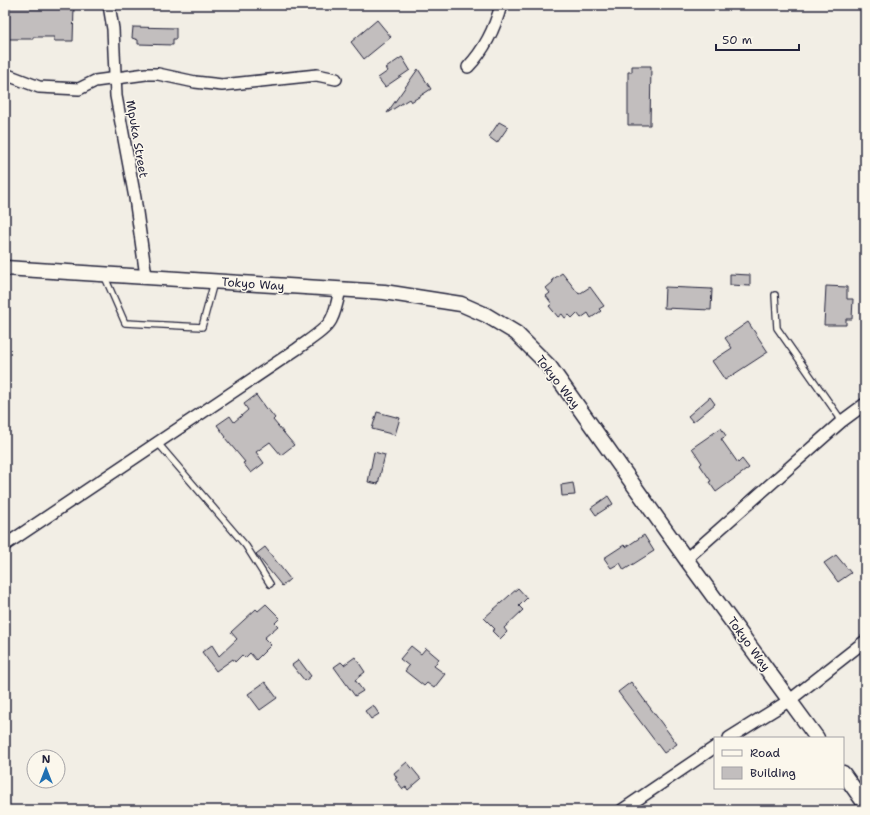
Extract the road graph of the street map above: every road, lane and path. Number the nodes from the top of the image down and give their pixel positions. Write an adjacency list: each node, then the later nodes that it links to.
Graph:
1 (109, 5): 5 (street, Mpuka Street)
2 (501, 5): 3 (street)
3 (468, 67)
4 (5, 74): 5 (street)
5 (115, 79): 6 (street); 9 (street, Mpuka Street)
6 (336, 79)
7 (5, 268): 8 (street, Tokyo Way)
8 (104, 275): 9 (street, Tokyo Way); 10 (lane)
9 (146, 276): 10 (street, Tokyo Way)
10 (214, 281): 11 (street, Tokyo Way)
11 (340, 289): 15 (street); 17 (street, Tokyo Way)
12 (775, 295): 14 (lane)
13 (865, 404): 14 (street)
14 (842, 421): 17 (street)
15 (157, 442): 16 (street); 18 (lane)
16 (5, 545)
17 (686, 559): 20 (street, Tokyo Way)
18 (270, 584)
19 (865, 641): 20 (street)
20 (790, 700): 21 (street); 22 (street, Tokyo Way)
21 (731, 737)
22 (816, 737)
23 (714, 748): 26 (street)
24 (844, 774): 25 (street)
25 (865, 804)
26 (622, 810)

